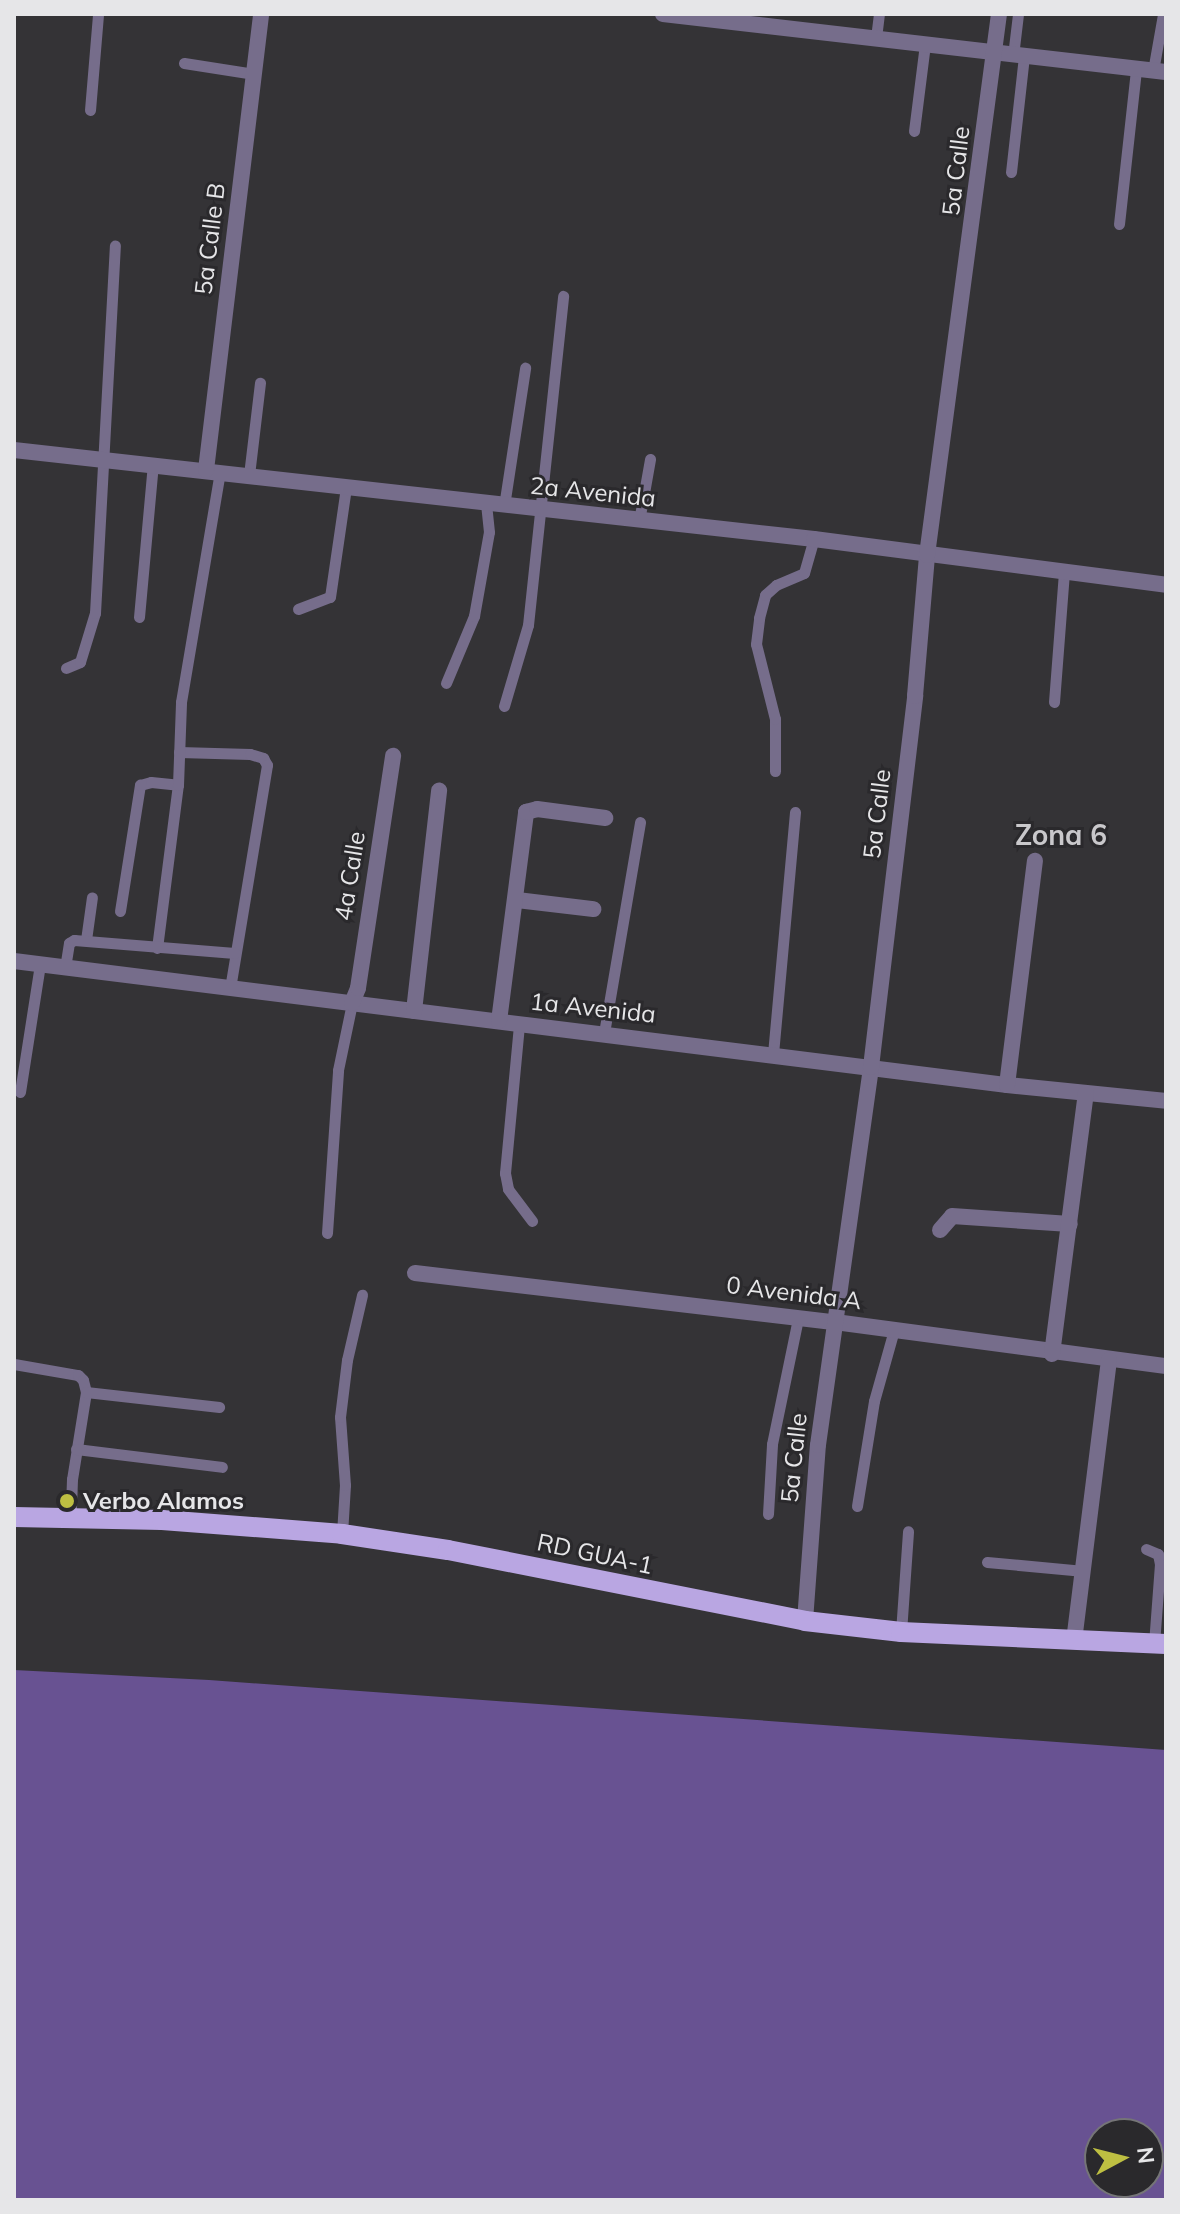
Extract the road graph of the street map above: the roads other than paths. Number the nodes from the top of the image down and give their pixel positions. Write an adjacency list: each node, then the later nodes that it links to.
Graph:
1 (98, 14): 16 (lane)
2 (261, 14): 15 (street, 5a Calle B)
3 (667, 14): 8 (street)
4 (879, 14): 9 (lane)
5 (999, 14): 11 (street, 5a Calle)
6 (1018, 14): 12 (lane)
7 (1163, 14): 14 (lane)
8 (798, 22): 9 (street)
9 (876, 38): 10 (street)
10 (925, 44): 11 (street); 17 (lane)
11 (995, 53): 12 (street); 36 (street, 5a Calle)
12 (1019, 56): 14 (street); 18 (lane)
13 (184, 63): 15 (lane)
14 (1152, 71): 19 (lane)
15 (254, 74): 28 (street, 5a Calle B)
16 (90, 110)
17 (914, 131)
18 (1011, 172)
19 (1119, 224)
20 (115, 246): 25 (lane)
21 (563, 296): 33 (lane)
22 (525, 368): 32 (lane)
23 (260, 383): 29 (lane)
24 (14, 450): 25 (street, 2a Avenida)
25 (106, 459): 27 (street, 2a Avenida); 41 (lane)
26 (650, 459): 34 (lane)
27 (153, 464): 28 (street, 2a Avenida); 40 (lane)
28 (213, 470): 29 (street, 2a Avenida); 45 (lane)
29 (249, 475): 30 (street, 2a Avenida)
30 (346, 487): 31 (street, 2a Avenida); 39 (lane)
31 (486, 504): 32 (street, 2a Avenida); 42 (lane)
32 (504, 506): 33 (street, 2a Avenida)
33 (540, 511): 34 (street, 2a Avenida); 44 (lane)
34 (639, 521): 35 (street, 2a Avenida)
35 (814, 539): 36 (street, 2a Avenida); 47 (lane)
36 (927, 555): 37 (street, 2a Avenida); 71 (street, 5a Calle)
37 (1064, 572): 38 (street, 2a Avenida); 43 (lane)
38 (1166, 585)
39 (298, 609)
40 (139, 617)
41 (66, 668)
42 (446, 683)
43 (1054, 702)
44 (504, 706)
45 (179, 752): 48 (lane); 60 (lane)
46 (393, 756): 65 (street, 4a Calle)
47 (775, 771)
48 (178, 785): 57 (lane); 59 (lane)
49 (439, 790): 66 (street)
50 (795, 812): 70 (lane)
51 (605, 818): 55 (street)
52 (640, 822): 69 (lane)
53 (1035, 861): 72 (street)
54 (92, 897): 58 (lane)
55 (517, 900): 56 (street); 67 (street)
56 (593, 909)
57 (120, 911)
58 (86, 940): 59 (lane); 63 (lane)
59 (157, 948): 60 (lane)
60 (234, 953): 64 (lane)
61 (14, 961): 62 (street, 1a Avenida)
62 (40, 965): 63 (street, 1a Avenida); 73 (lane)
63 (65, 968): 64 (street, 1a Avenida)
64 (230, 989): 65 (street, 1a Avenida)
65 (352, 1003): 66 (street, 1a Avenida); 79 (lane)
66 (414, 1011): 67 (street, 1a Avenida)
67 (499, 1021): 68 (street, 1a Avenida)
68 (519, 1025): 69 (street, 1a Avenida); 76 (lane)
69 (604, 1033): 70 (street, 1a Avenida)
70 (773, 1054): 71 (street, 1a Avenida)
71 (871, 1067): 72 (street, 1a Avenida); 83 (street, 5a Calle)
72 (1007, 1085): 74 (street, 1a Avenida)
73 (20, 1092)
74 (1086, 1093): 75 (street, 1a Avenida); 77 (street)
75 (1166, 1101)
76 (532, 1221)
77 (1070, 1224): 78 (street); 85 (street)
78 (940, 1230)
79 (327, 1233)
80 (415, 1273): 82 (street, 0 Avenida A)
81 (362, 1295): 98 (lane)
82 (798, 1318): 83 (street, 0 Avenida A); 94 (lane)
83 (835, 1322): 84 (street, 0 Avenida A); 102 (street, 5a Calle)
84 (894, 1330): 85 (street, 0 Avenida A); 93 (lane)
85 (1052, 1354): 86 (street, 0 Avenida A)
86 (1109, 1360): 88 (street, 0 Avenida A); 101 (street)
87 (14, 1364): 89 (lane)
88 (1166, 1366)
89 (86, 1392): 90 (lane); 91 (lane)
90 (219, 1407)
91 (76, 1449): 92 (lane); 96 (lane)
92 (222, 1467)
93 (857, 1506)
94 (768, 1514)
95 (14, 1517): 96 (main road, RD GUA-1)
96 (71, 1517): 98 (main road, RD GUA-1)
97 (908, 1531): 103 (lane)
98 (342, 1534): 102 (main road, RD GUA-1)
99 (1146, 1549): 105 (lane)
100 (987, 1562): 101 (lane)
101 (1084, 1571): 104 (street)
102 (805, 1621): 103 (main road, RD GUA-1)
103 (901, 1632): 104 (main road, RD GUA-1)
104 (1074, 1641): 105 (main road, RD GUA-1)
105 (1160, 1644)

